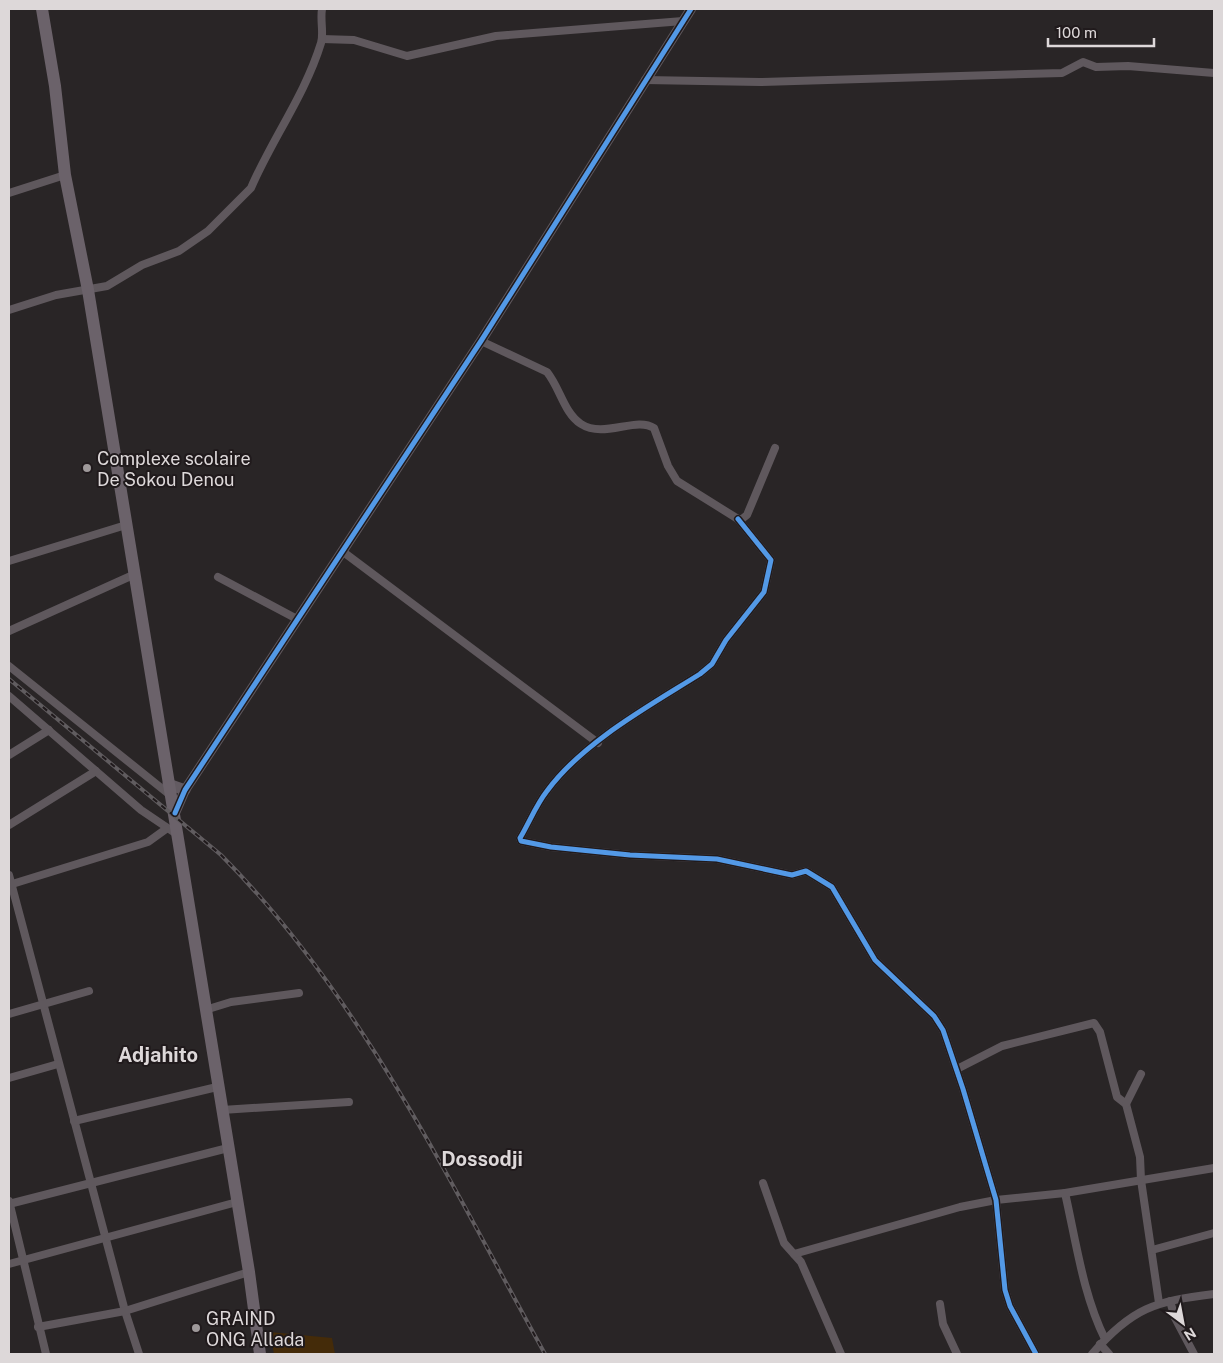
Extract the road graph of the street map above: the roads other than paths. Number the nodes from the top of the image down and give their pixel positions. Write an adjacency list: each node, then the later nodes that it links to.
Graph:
1 (42, 9): 8 (main road)
2 (322, 9): 5 (street)
3 (691, 9): 4 (street)
4 (683, 21): 5 (street); 7 (street)
5 (322, 39): 10 (street)
6 (1214, 74): 7 (street)
7 (645, 80): 12 (street)
8 (65, 175): 9 (street); 10 (main road)
9 (9, 193)
10 (88, 290): 11 (street); 15 (main road)
11 (9, 310)
12 (481, 341): 14 (street); 16 (street)
13 (775, 448): 14 (street)
14 (738, 519): 25 (street)
15 (126, 525): 17 (street); 18 (main road)
16 (342, 551): 20 (street); 25 (street)
17 (9, 561)
18 (134, 575): 21 (street); 28 (main road)
19 (218, 577): 20 (street)
20 (297, 619): 29 (street)
21 (9, 631)
22 (9, 666): 28 (street)
23 (9, 696): 24 (street)
24 (49, 730): 26 (street); 27 (street)
25 (598, 743): 42 (street)
26 (9, 755)
27 (96, 771): 31 (street); 32 (street)
28 (169, 790): 29 (main road); 30 (main road)
29 (185, 790): 30 (street)
30 (175, 813): 33 (main road)
31 (9, 825)
32 (166, 829): 33 (street); 35 (street)
33 (178, 835): 39 (main road)
34 (9, 875): 35 (street)
35 (10, 885): 38 (street)
36 (89, 991): 38 (street)
37 (299, 993): 39 (street)
38 (42, 1004): 40 (street); 41 (street)
39 (205, 1010): 45 (main road)
40 (9, 1014)
41 (58, 1064): 44 (street); 49 (street)
42 (957, 1070): 47 (street); 56 (street)
43 (1141, 1074): 47 (street)
44 (9, 1078)
45 (217, 1088): 48 (main road); 49 (street)
46 (349, 1102): 48 (street)
47 (1126, 1104): 52 (street)
48 (222, 1110): 50 (main road)
49 (74, 1121): 54 (street)
50 (228, 1148): 54 (street); 58 (main road)
51 (1214, 1168): 52 (street)
52 (1141, 1180): 55 (street); 61 (street)
53 (763, 1183): 62 (street)
54 (90, 1184): 57 (street); 60 (street)
55 (1065, 1193): 56 (street); 72 (street)
56 (996, 1200): 62 (street); 78 (street)
57 (9, 1202): 63 (street)
58 (237, 1202): 60 (street); 65 (main road)
59 (1214, 1232): 61 (street)
60 (106, 1239): 63 (street); 70 (street)
61 (1152, 1250): 68 (street)
62 (794, 1254): 76 (street)
63 (24, 1260): 64 (street); 71 (street)
64 (9, 1264)
65 (249, 1272): 70 (street); 75 (main road)
66 (1214, 1294): 67 (street)
67 (1170, 1300): 68 (street); 81 (street)
68 (1159, 1303): 72 (street)
69 (940, 1304): 77 (street)
70 (125, 1310): 71 (street); 74 (street)
71 (38, 1327): 73 (street)
72 (1103, 1342): 79 (street); 80 (street)
73 (46, 1354)
74 (139, 1354)
75 (260, 1354)
76 (841, 1354)
77 (957, 1354)
78 (1036, 1354)
79 (1092, 1354)
80 (1109, 1354)
81 (1194, 1354)

